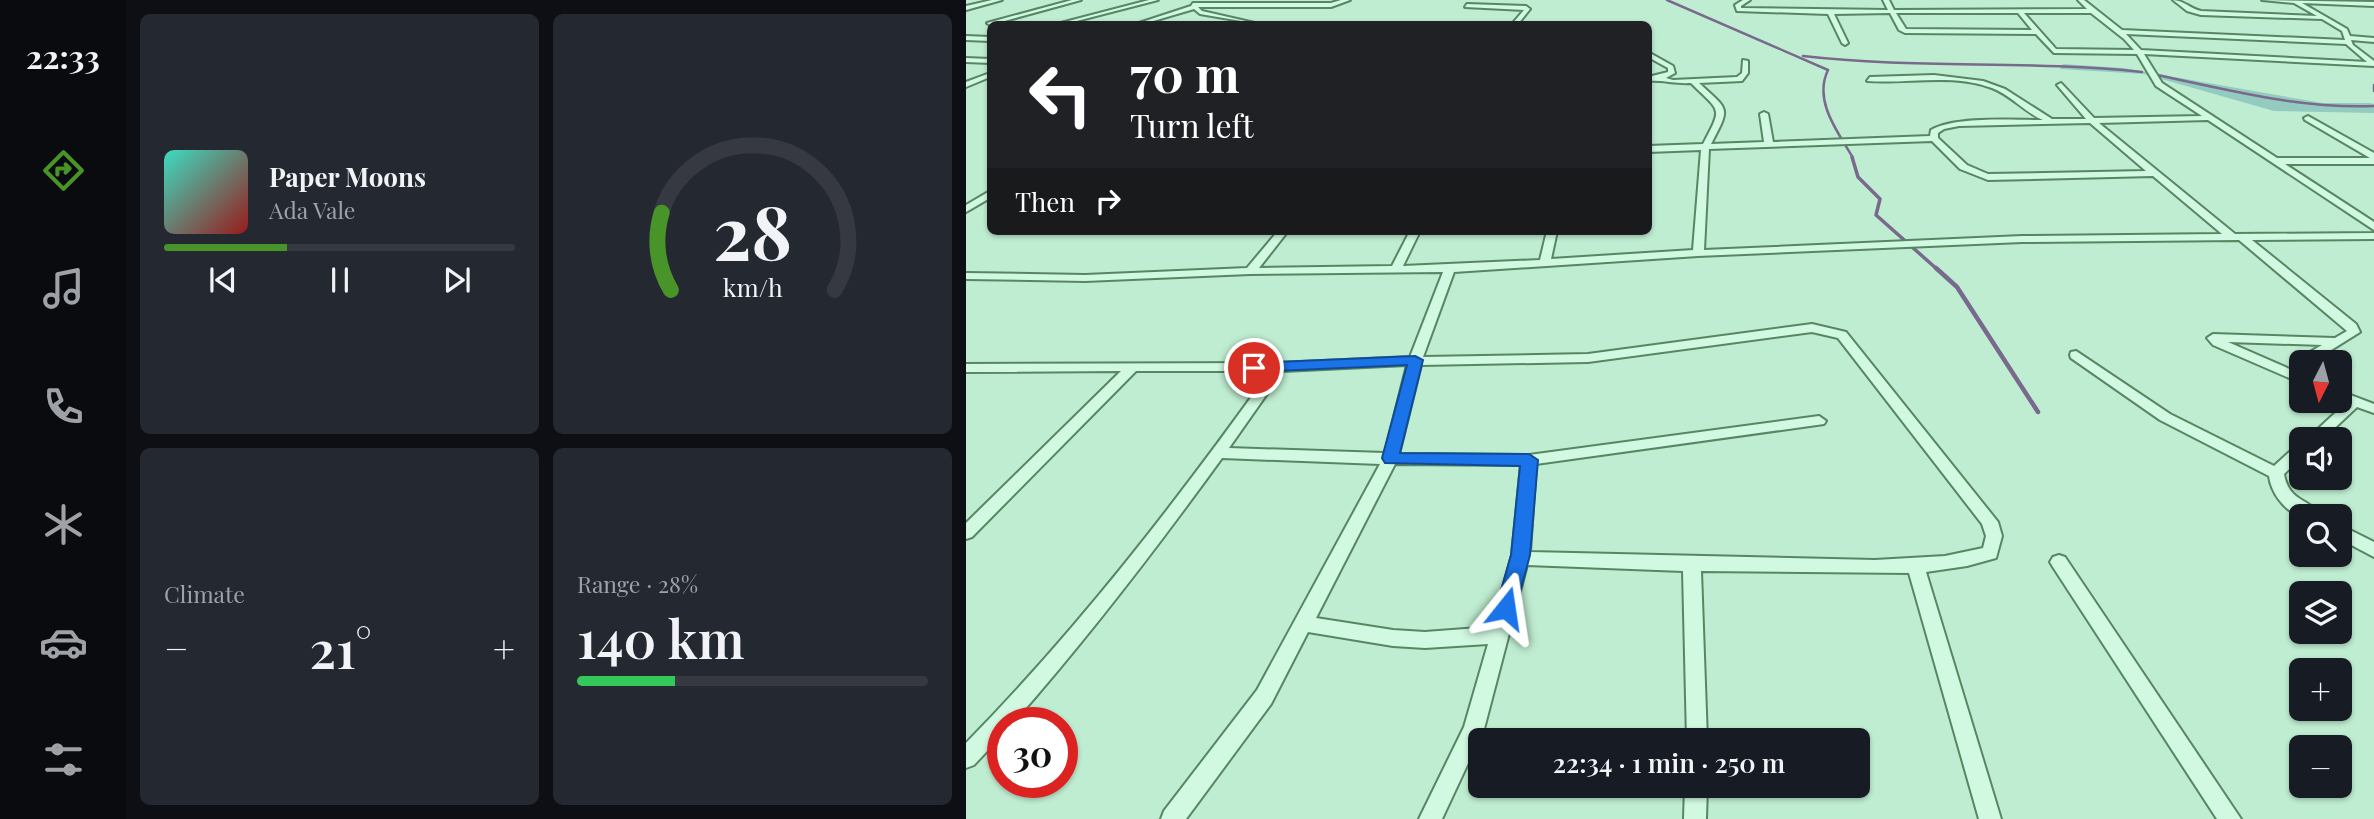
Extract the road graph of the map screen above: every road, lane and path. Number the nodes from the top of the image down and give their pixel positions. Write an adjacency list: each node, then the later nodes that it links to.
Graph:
1 (999, 0): 18 (street)
2 (1155, 0): 19 (street)
3 (1212, 0): 15 (street)
4 (1347, 0): 15 (street)
5 (1747, 0): 22 (street)
6 (1886, 0): 23 (street)
7 (2081, 0): 21 (street)
8 (2176, 0): 24 (street)
9 (2266, 0): 11 (street)
10 (1076, 1): 14 (street); 26 (street)
11 (2295, 1): 12 (street); 24 (street)
12 (2373, 2)
13 (1192, 3): 15 (street); 25 (street); 28 (street)
14 (1087, 4)
15 (1203, 4)
16 (1467, 6): 31 (street)
17 (1101, 7): 19 (street)
18 (966, 8)
19 (1114, 10): 27 (street)
20 (2019, 11): 21 (street); 23 (street); 32 (street)
21 (2090, 11): 33 (street)
22 (1830, 12): 23 (street); 38 (street)
23 (1891, 12): 32 (street)
24 (2325, 18): 36 (street)
25 (1229, 20): 29 (street); 30 (street)
26 (998, 21)
27 (1072, 21)
28 (1147, 21)
29 (1225, 21)
30 (1236, 21)
31 (1517, 21)
32 (2037, 32): 39 (street)
33 (2120, 32): 36 (street); 39 (street)
34 (966, 38): 35 (street)
35 (987, 39)
36 (2347, 40): 37 (street); 39 (street)
37 (2374, 40)
38 (1845, 43)
39 (2139, 52): 52 (street)
40 (1652, 56): 45 (street)
41 (966, 60): 42 (street)
42 (987, 61)
43 (1745, 61): 50 (street)
44 (987, 76): 48 (street)
45 (1660, 78): 46 (street); 50 (street)
46 (1652, 79)
47 (1870, 79): 55 (street)
48 (966, 85)
49 (2061, 85): 54 (street)
50 (1698, 86): 58 (street)
51 (1764, 114): 57 (street)
52 (2207, 117): 54 (street); 61 (street)
53 (2308, 118): 60 (street)
54 (2091, 120): 55 (street); 62 (street)
55 (2052, 121): 56 (street)
56 (1934, 138): 57 (street); 62 (street)
57 (1769, 144): 58 (street)
58 (1705, 148): 59 (street); 73 (street)
59 (1652, 149)
60 (2374, 159): 61 (street)
61 (2273, 161): 67 (street)
62 (2157, 173): 72 (street)
63 (987, 196): 64 (street)
64 (977, 202): 65 (street); 66 (street)
65 (987, 202)
66 (966, 209)
67 (2374, 227)
68 (1280, 235): 77 (street)
69 (1413, 235): 75 (street)
70 (1551, 235): 74 (street)
71 (2374, 236): 72 (street)
72 (2238, 238): 73 (street); 79 (street)
73 (1699, 253): 74 (street)
74 (1545, 263): 76 (street)
75 (1397, 268): 76 (street); 77 (street)
76 (1450, 269): 82 (street)
77 (1250, 271): 78 (street)
78 (966, 276)
79 (2337, 342): 80 (street); 87 (street)
80 (2324, 350)
81 (2076, 355): 98 (street)
82 (1415, 360): 83 (street); 95 (street); 106 (street)
83 (1279, 367): 85 (street); 94 (street)
84 (966, 368): 85 (street)
85 (1131, 369): 100 (street)
86 (2289, 371): 87 (street)
87 (2285, 373): 88 (street)
88 (2289, 374)
89 (2352, 400): 90 (street)
90 (2356, 401): 91 (street); 93 (street)
91 (2374, 409)
92 (1819, 421): 96 (street)
93 (2327, 427)
94 (1221, 453): 95 (street); 110 (street)
95 (1391, 458): 96 (street); 107 (street)
96 (1529, 460): 103 (street)
97 (2289, 461): 98 (street)
98 (2276, 473): 99 (street)
99 (2291, 504)
100 (966, 533)
101 (2352, 538): 102 (street)
102 (2374, 550)
103 (1521, 555): 105 (street); 108 (street)
104 (2059, 562): 116 (street)
105 (1692, 565): 106 (street); 109 (street)
106 (1916, 567): 115 (street)
107 (1305, 624): 108 (street); 112 (street)
108 (1499, 635): 113 (street)
109 (1697, 728)
110 (966, 758)
111 (1696, 798): 114 (street)
112 (1172, 819)
113 (1430, 819)
114 (1695, 819)
115 (1990, 819)
116 (2230, 819)

